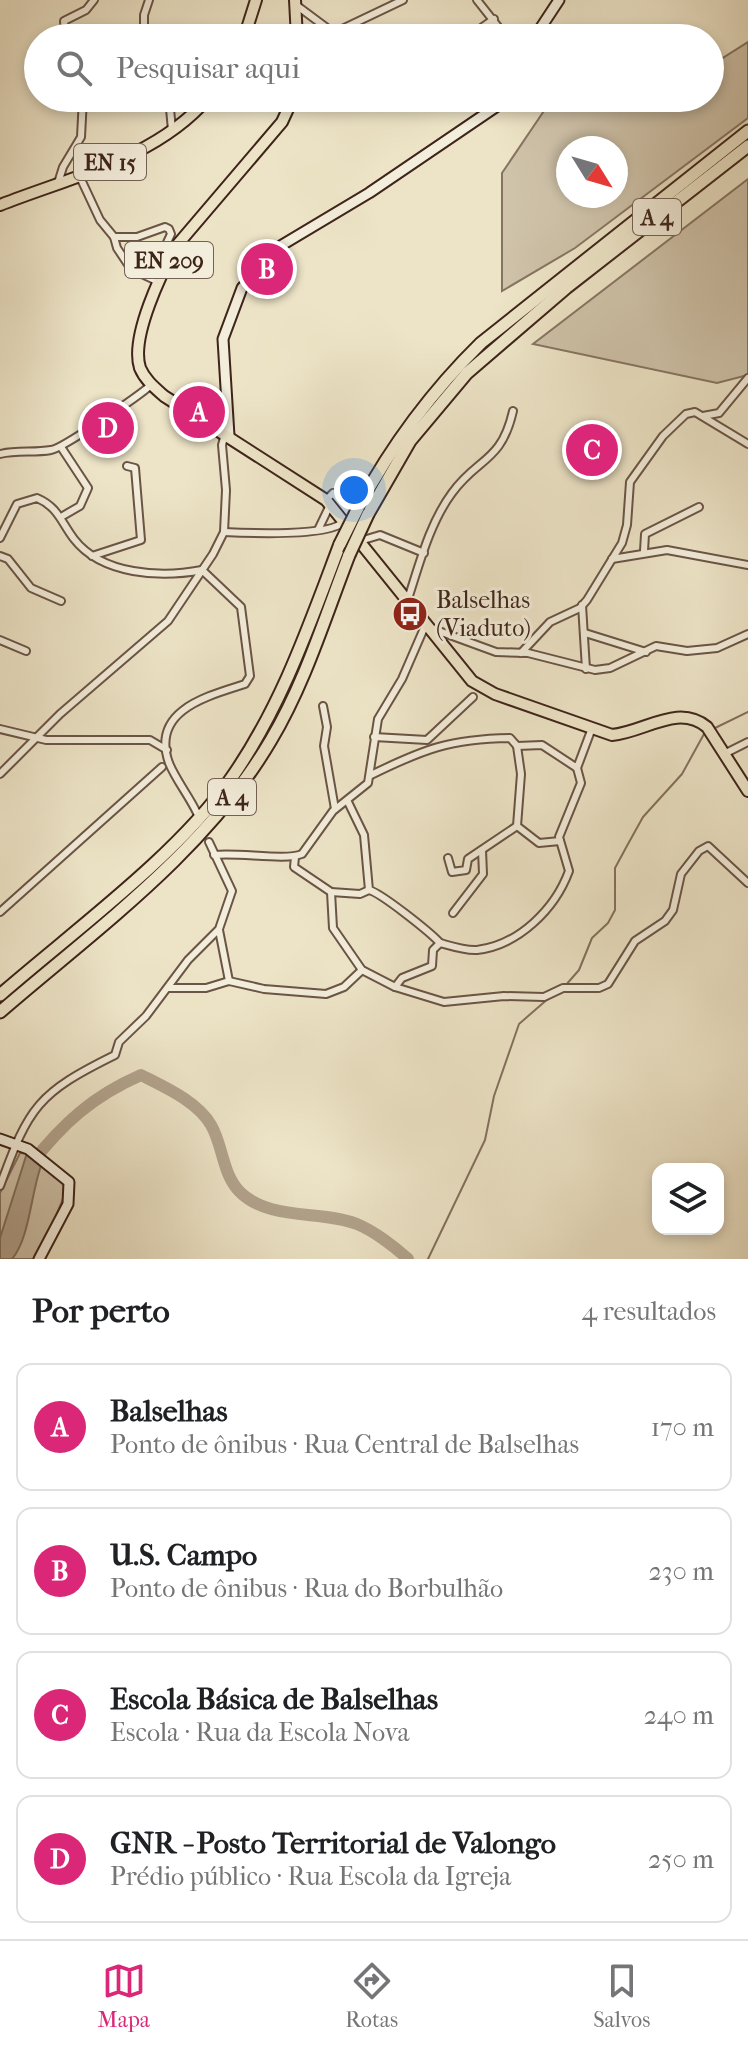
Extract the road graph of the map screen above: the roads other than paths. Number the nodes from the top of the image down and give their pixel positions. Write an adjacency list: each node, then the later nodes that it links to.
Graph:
1 (94, 0): 9 (street)
2 (149, 0): 10 (street)
3 (256, 0): 11 (main road)
4 (403, 0): 14 (street)
5 (477, 0): 8 (street)
6 (559, 0): 17 (main road)
7 (295, 2): 12 (main road); 13 (street)
8 (494, 19): 15 (street); 16 (street)
9 (64, 24)
10 (144, 24)
11 (248, 24)
12 (296, 24)
13 (320, 24)
14 (357, 24)
15 (487, 24)
16 (497, 24)
17 (545, 24)
18 (84, 112): 27 (street)
19 (170, 112): 24 (street)
20 (193, 112): 24 (main road, EN 15)
21 (287, 112): 30 (main road, EN 209)
22 (488, 112): 34 (main road)
23 (748, 131): 44 (highway, A 4)
24 (172, 132): 26 (main road, EN 15)
25 (748, 146): 44 (highway, A 4)
26 (79, 174): 27 (main road, EN 15); 29 (street)
27 (58, 183): 28 (main road, EN 15)
28 (0, 205)
29 (114, 237): 30 (street); 31 (street)
30 (165, 265): 31 (main road, EN 209)
31 (159, 282): 33 (main road, EN 209)
32 (748, 378): 36 (street)
33 (151, 385): 37 (main road); 39 (street)
34 (225, 411): 37 (main road); 37 (main road)
35 (513, 411): 52 (street)
36 (703, 416): 38 (street); 55 (street)
37 (221, 431): 42 (main road); 47 (street)
38 (748, 444)
39 (61, 447): 40 (street); 45 (street)
40 (0, 454)
41 (127, 466): 54 (street)
42 (330, 499): 46 (main road); 48 (street); 50 (street)
43 (699, 507): 51 (street)
44 (364, 510): 106 (highway, A 4, bridge); 107 (highway, A 4, bridge)
45 (61, 517): 49 (street); 54 (street)
46 (344, 521): 48 (street); 50 (main road)
47 (224, 532): 48 (street); 57 (street)
48 (316, 532)
49 (0, 538)
50 (364, 539): 52 (street); 59 (main road)
51 (644, 551): 55 (street); 56 (street)
52 (424, 553): 59 (street)
53 (0, 556): 58 (street)
54 (92, 557): 57 (street)
55 (612, 559): 60 (street)
56 (748, 565)
57 (202, 570): 73 (street); 78 (street)
58 (61, 601)
59 (407, 602): 61 (main road)
60 (582, 605): 62 (street); 67 (street)
61 (425, 626): 67 (street); 71 (main road); 74 (street)
62 (585, 633): 66 (street); 68 (street)
63 (748, 634): 66 (street)
64 (0, 640): 65 (street)
65 (26, 651)
66 (646, 652): 68 (street)
67 (521, 653): 68 (street)
68 (586, 669)
69 (473, 697): 76 (street)
70 (323, 706): 86 (street)
71 (592, 728): 79 (main road); 81 (street)
72 (0, 729): 73 (street)
73 (37, 737): 78 (street); 82 (street)
74 (374, 737): 76 (street); 83 (street)
75 (748, 742): 79 (street)
76 (428, 743): 77 (street); 83 (street)
77 (517, 746): 81 (street); 88 (street)
78 (167, 750): 87 (street)
79 (724, 754): 84 (main road)
80 (162, 767): 98 (street)
81 (577, 768): 89 (street)
82 (0, 774)
83 (371, 775): 85 (street)
84 (748, 791)
85 (348, 802): 86 (street); 96 (street)
86 (335, 809): 93 (street)
87 (197, 813)
88 (517, 826): 89 (street); 91 (street)
89 (560, 841): 101 (street)
90 (209, 842): 92 (street)
91 (482, 850): 94 (street); 99 (street)
92 (214, 855): 93 (street); 100 (street)
93 (295, 857): 97 (street)
94 (448, 858)
95 (748, 883): 104 (street)
96 (369, 890): 97 (street); 101 (street)
97 (331, 892): 102 (street)
98 (0, 912)
99 (453, 913)
100 (219, 929): 103 (street); 105 (street)
101 (440, 943): 104 (street)
102 (362, 970): 103 (street); 104 (street)
103 (229, 981): 105 (street)
104 (395, 987)
105 (168, 988): 109 (street)
106 (0, 995)
107 (0, 1012)
108 (0, 1139): 109 (main road)
109 (15, 1142): 110 (street); 111 (main road)
110 (0, 1186)
111 (39, 1259)

